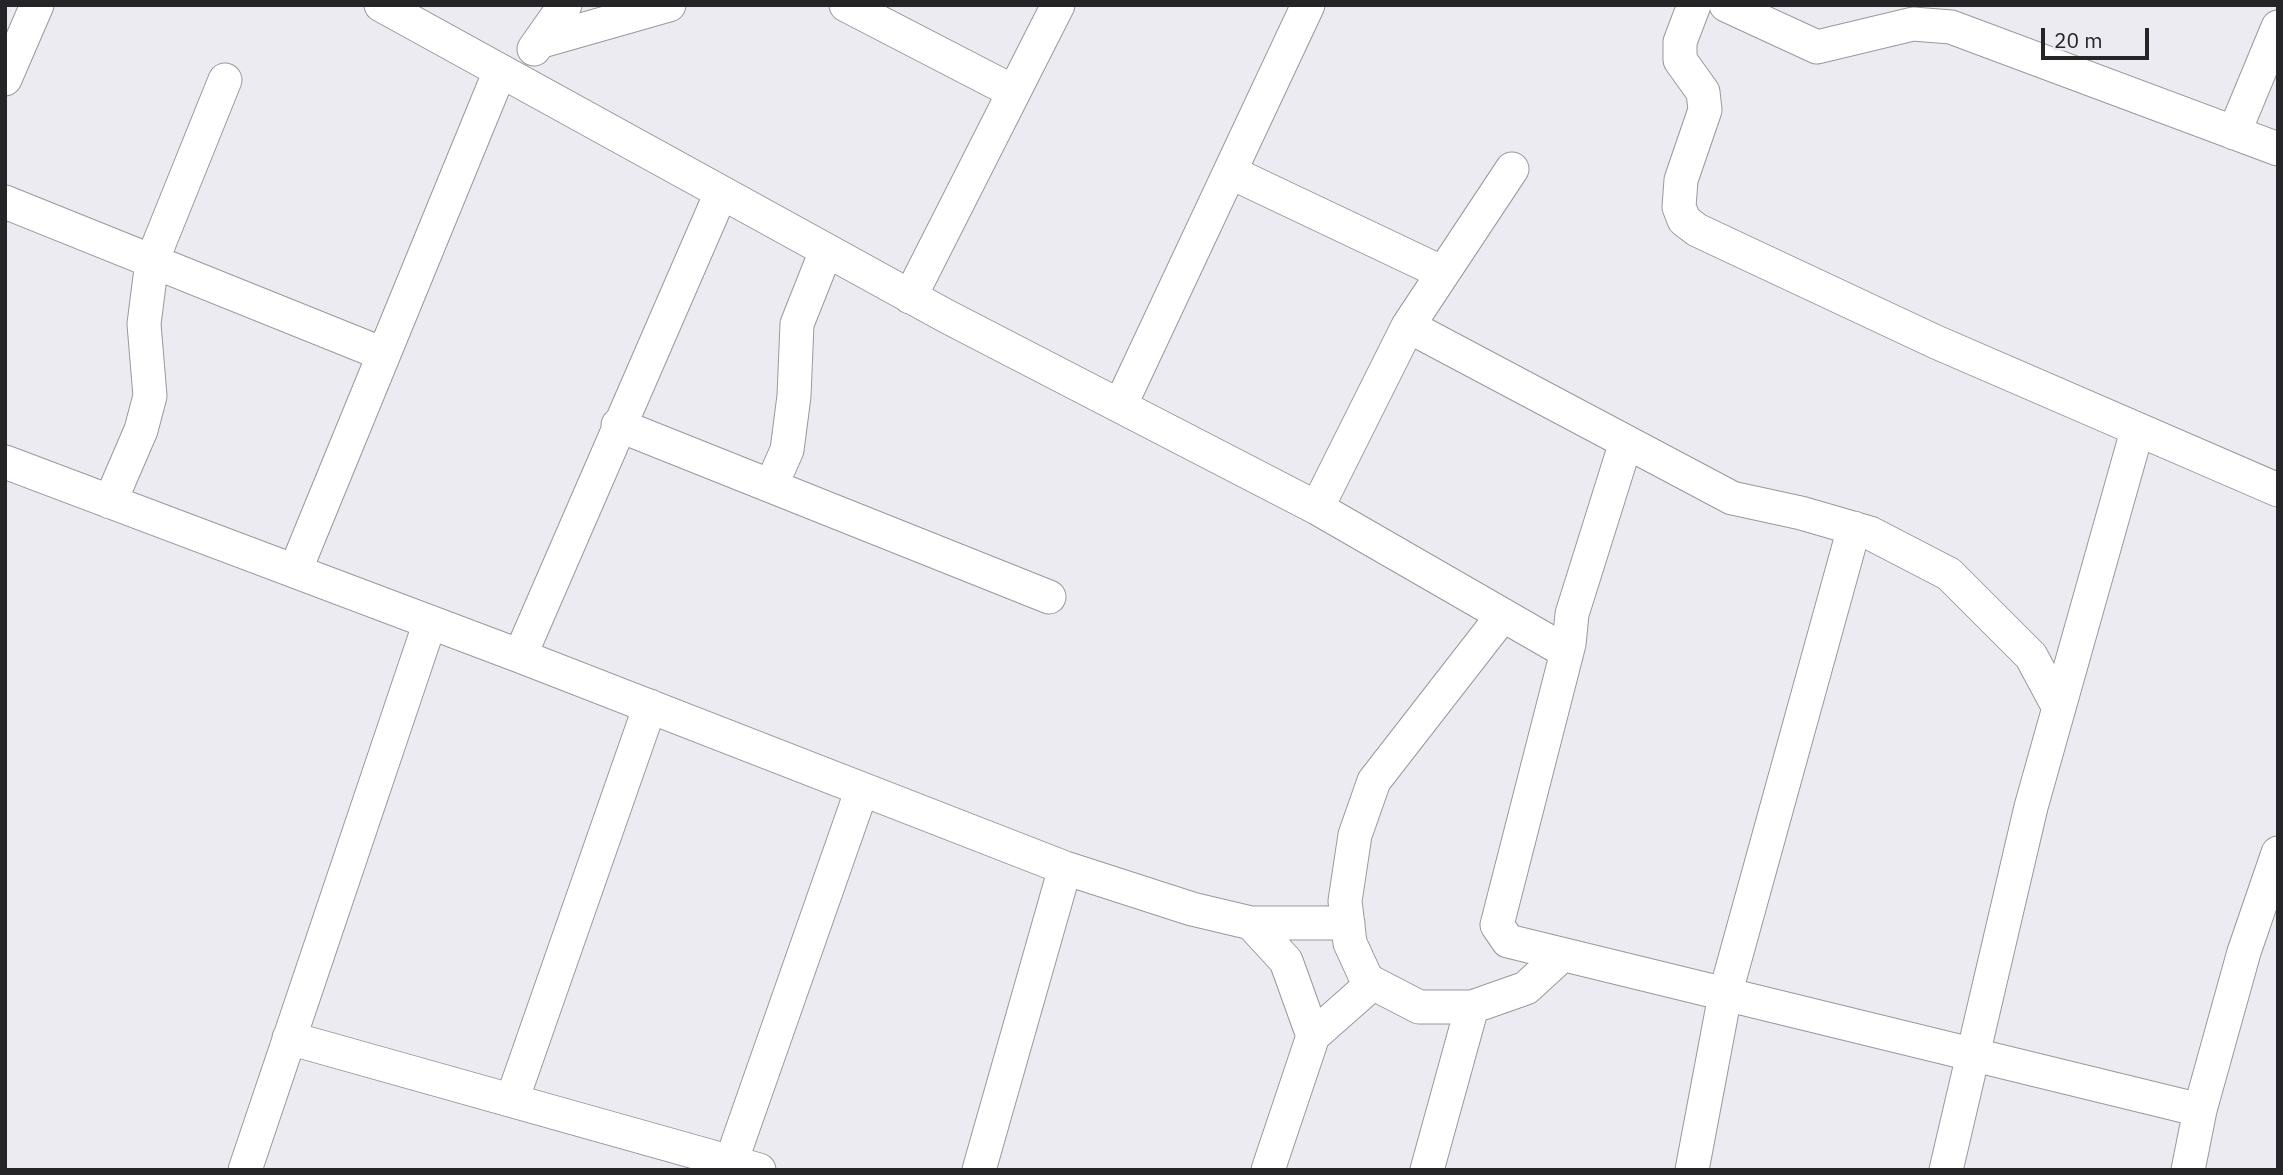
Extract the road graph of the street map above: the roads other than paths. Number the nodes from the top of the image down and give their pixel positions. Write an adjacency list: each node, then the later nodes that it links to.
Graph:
1 (37, 5): 13 (street)
2 (381, 5): 12 (street)
3 (565, 5): 11 (street)
4 (669, 5): 11 (street)
5 (846, 5): 15 (street)
6 (1058, 5): 15 (street)
7 (1308, 5): 19 (street)
8 (1694, 5): 30 (street)
9 (1726, 5): 16 (street)
10 (2278, 27): 16 (street)
11 (539, 42): 12 (street)
12 (506, 75): 20 (street); 27 (street)
13 (5, 79)
14 (225, 80): 23 (street)
15 (1014, 92): 25 (street)
16 (2234, 133): 17 (street)
17 (2278, 149)
18 (1512, 169): 24 (street)
19 (1230, 172): 24 (street); 28 (street)
20 (721, 193): 22 (street); 29 (street)
21 (5, 202): 23 (street)
22 (826, 251): 25 (street); 33 (street)
23 (152, 261): 27 (street); 35 (street)
24 (1443, 274): 26 (street)
25 (910, 297): 28 (street)
26 (1408, 326): 31 (street); 36 (street)
27 (383, 354): 38 (street)
28 (1120, 406): 36 (street)
29 (618, 425): 33 (street); 43 (street)
30 (2137, 431): 34 (street); 45 (street)
31 (1626, 442): 37 (street); 42 (street)
32 (5, 462): 35 (street)
33 (771, 486): 39 (street)
34 (2278, 490)
35 (110, 502): 38 (street)
36 (1317, 508): 40 (street)
37 (1854, 528): 45 (street); 53 (street)
38 (295, 571): 41 (street)
39 (1049, 597)
40 (1503, 615): 42 (street); 50 (street)
41 (430, 622): 43 (street); 56 (street)
42 (1567, 652): 51 (street)
43 (520, 656): 44 (street)
44 (650, 706): 46 (street); 58 (street)
45 (2059, 708): 57 (street)
46 (862, 789): 48 (street); 60 (street)
47 (2278, 853): 59 (street)
48 (1065, 868): 49 (street); 62 (street)
49 (1251, 923): 50 (street); 55 (street)
50 (1348, 923): 52 (street)
51 (1562, 955): 53 (street); 54 (street)
52 (1373, 983): 54 (street); 55 (street)
53 (1724, 995): 57 (street); 65 (street)
54 (1472, 1007): 64 (street)
55 (1314, 1036): 63 (street)
56 (289, 1038): 58 (street); 61 (street)
57 (1974, 1056): 59 (street); 66 (street)
58 (512, 1100): 60 (street)
59 (2200, 1110): 67 (street)
60 (745, 1166)
61 (245, 1170)
62 (979, 1170)
63 (1268, 1170)
64 (1427, 1170)
65 (1692, 1170)
66 (1946, 1170)
67 (2188, 1170)

